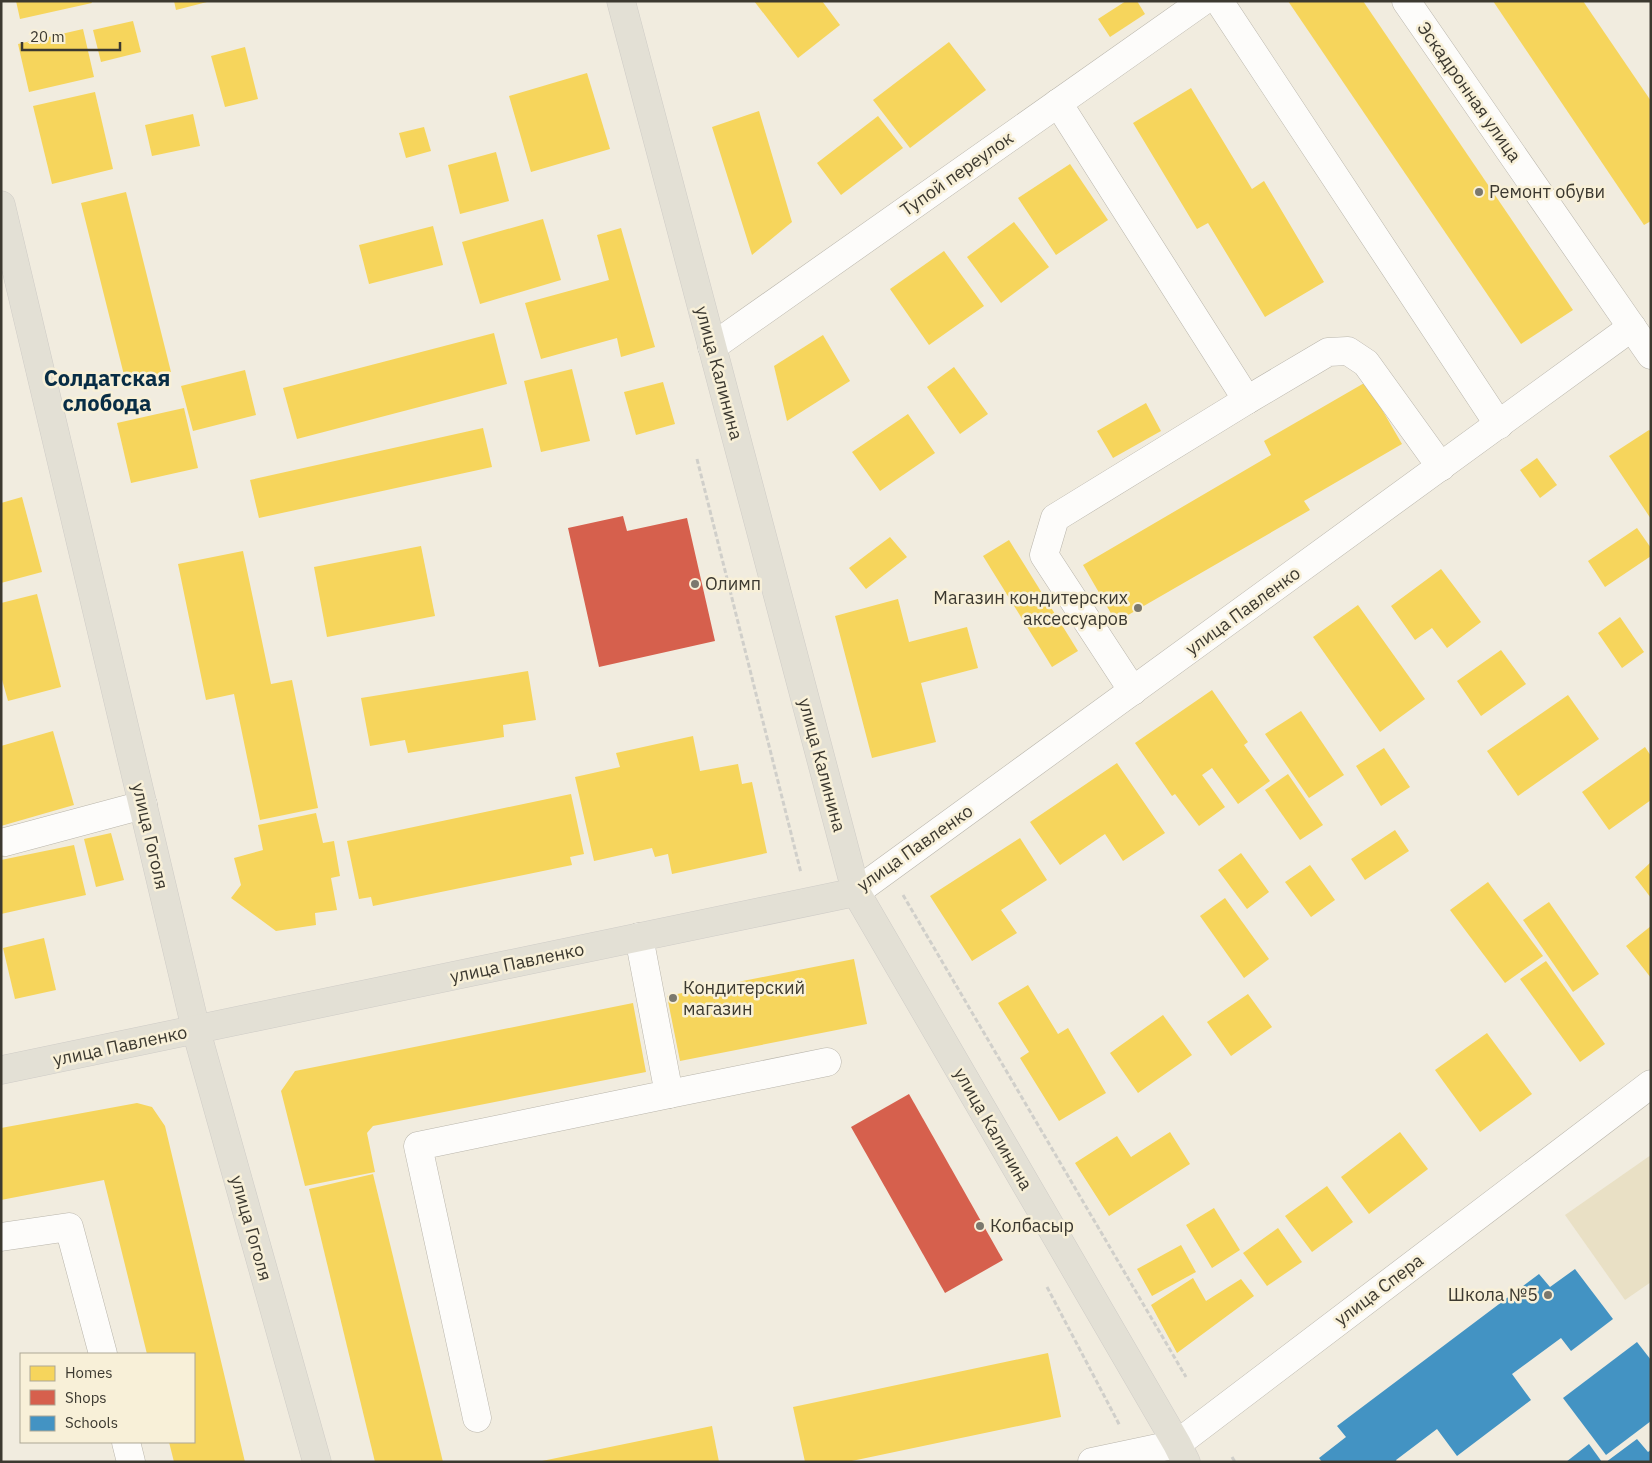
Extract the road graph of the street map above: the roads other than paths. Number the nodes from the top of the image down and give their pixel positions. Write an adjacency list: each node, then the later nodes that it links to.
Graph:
1 (621, 1): 8 (main road, улица Калинина)
2 (1203, 1): 5 (street, Тупой переулок)
3 (1219, 1): 11 (street)
4 (1406, 1): 7 (street, Эскадронная улица)
5 (1058, 103): 8 (street, Тупой переулок); 10 (street)
6 (1, 205): 14 (main road, улица Гоголя)
7 (1632, 327): 9 (street, Эскадронная улица); 11 (street, улица Павленко)
8 (712, 347): 16 (main road, улица Калинина)
9 (1651, 355)
10 (1247, 400): 12 (street); 13 (street)
11 (1499, 425): 12 (street, улица Павленко)
12 (1441, 467): 13 (street, улица Павленко)
13 (1133, 691): 16 (street, улица Павленко)
14 (143, 805): 15 (street); 18 (main road, улица Гоголя)
15 (5, 842)
16 (856, 892): 17 (main road, улица Павленко); 27 (main road, улица Калинина)
17 (639, 937): 18 (main road, улица Павленко); 22 (street)
18 (196, 1030): 20 (main road, улица Павленко); 29 (main road, улица Гоголя)
19 (827, 1062): 22 (street)
20 (1, 1070)
21 (1651, 1084): 27 (street, улица Спера)
22 (669, 1094): 25 (street)
23 (1, 1237): 24 (street)
24 (103, 1353)
25 (477, 1418)
26 (126, 1443): 28 (street)
27 (1181, 1453): 30 (street, улица Спера)
28 (131, 1462)
29 (318, 1462)
30 (1092, 1462)

